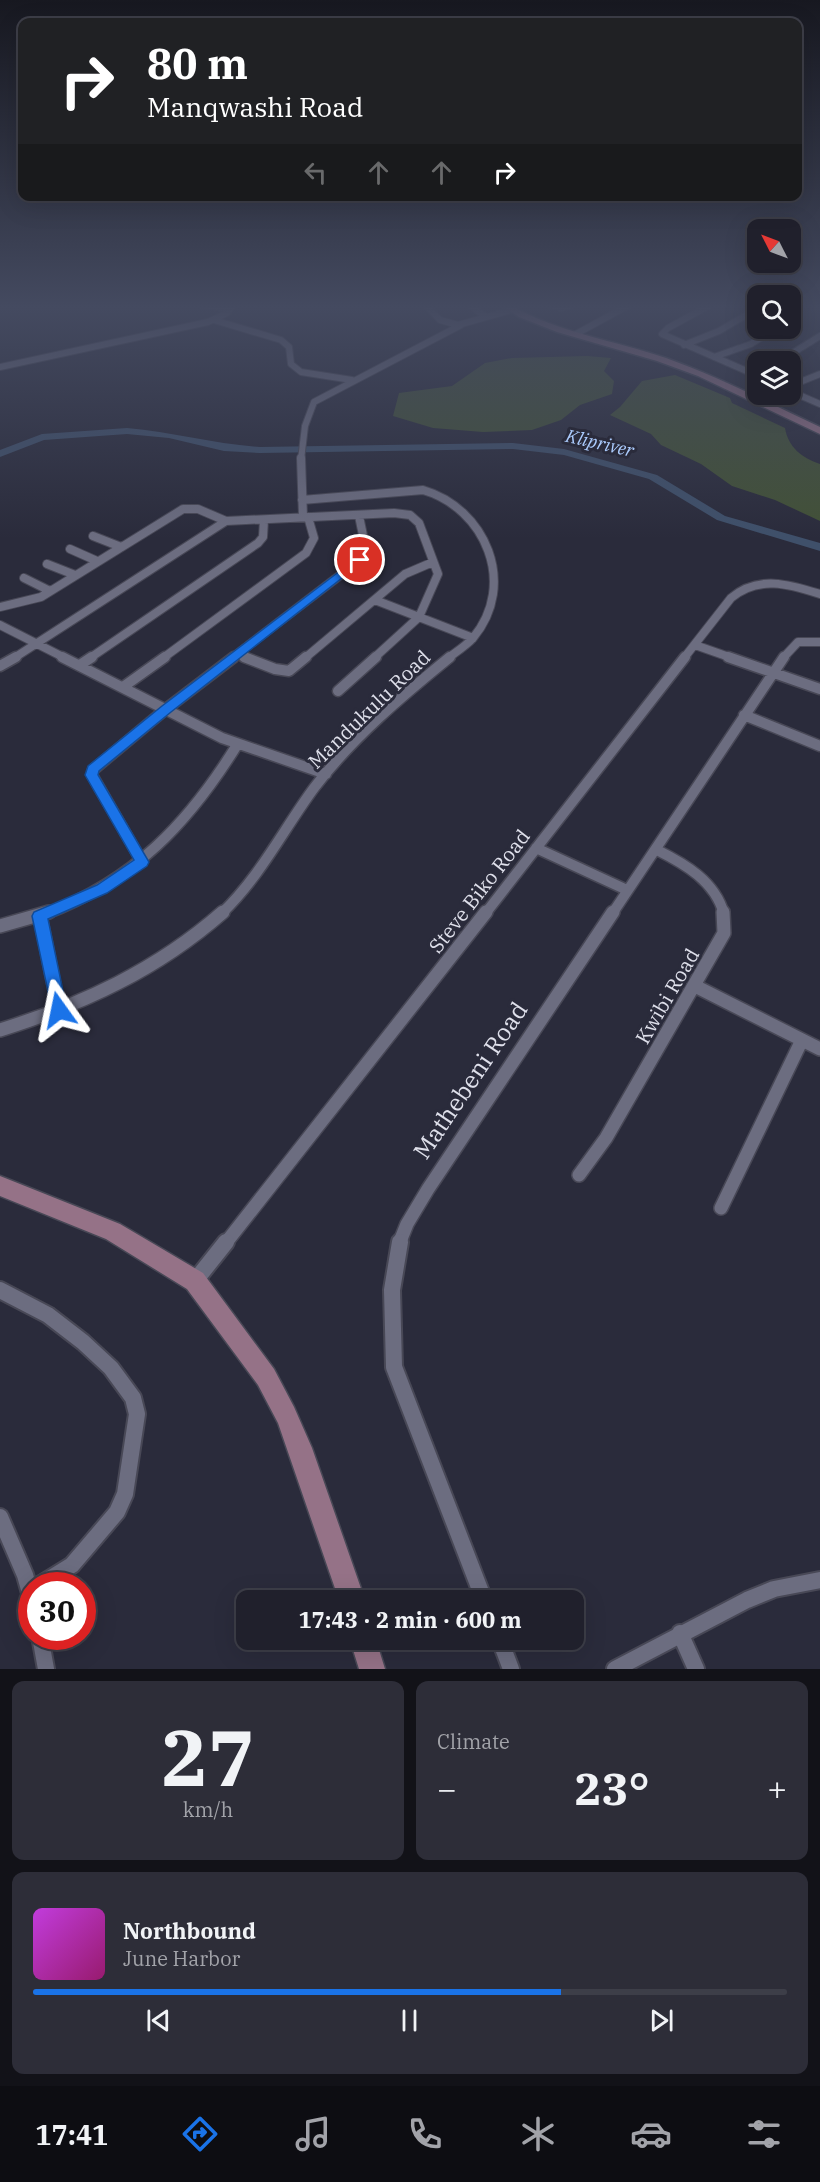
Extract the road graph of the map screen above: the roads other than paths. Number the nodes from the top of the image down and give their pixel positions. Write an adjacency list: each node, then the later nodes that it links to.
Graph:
1 (347, 383): 8 (street)
2 (715, 383): 4 (street)
3 (801, 396): 5 (street)
4 (747, 397)
5 (820, 404)
6 (764, 405): 7 (street)
7 (820, 431)
8 (302, 500): 10 (street); 27 (street, Mandukulu Road)
9 (359, 516): 10 (street); 17 (street); 31 (street)
10 (305, 517): 11 (street); 35 (street)
11 (264, 520): 12 (street); 32 (street)
12 (226, 521): 14 (street); 29 (street)
13 (93, 536): 14 (street)
14 (121, 547): 16 (street)
15 (70, 549): 16 (street)
16 (97, 561): 19 (street)
17 (433, 562): 23 (street); 25 (street)
18 (47, 564): 19 (street)
19 (75, 575): 21 (street)
20 (24, 578): 21 (street)
21 (50, 591): 24 (street)
22 (820, 594): 30 (street, Steve Biko Road)
23 (375, 600): 25 (street); 31 (street)
24 (0, 607)
25 (419, 617): 27 (street); 37 (street)
26 (0, 625): 29 (street)
27 (473, 638): 42 (street, Mandukulu Road)
28 (820, 642): 34 (street, Mathebeni Road)
29 (38, 644): 32 (street); 33 (street)
30 (695, 645): 34 (street); 43 (street, Steve Biko Road)
31 (238, 654): 38 (street)
32 (80, 665): 35 (street)
33 (0, 666)
34 (774, 672): 36 (street); 39 (street, Mathebeni Road)
35 (123, 687): 38 (street)
36 (820, 689)
37 (338, 692)
38 (166, 709): 40 (street); 45 (street)
39 (744, 715): 41 (street); 44 (street, Mathebeni Road)
40 (237, 745): 42 (street); 45 (street)
41 (820, 746)
42 (326, 774): 50 (street, Mandukulu Road)
43 (536, 848): 46 (street); 57 (street, Steve Biko Road)
44 (657, 850): 46 (street, Mathebeni Road); 49 (street, Kwibi Road)
45 (142, 862): 47 (street)
46 (627, 890): 64 (street, Mathebeni Road)
47 (40, 916): 48 (street); 50 (street)
48 (0, 926)
49 (695, 986): 52 (street); 54 (street, Kwibi Road)
50 (59, 1010): 51 (street, Mandukulu Road)
51 (0, 1030)
52 (802, 1040): 53 (street); 56 (street)
53 (820, 1049)
54 (579, 1174)
55 (0, 1186): 57 (street)
56 (721, 1208)
57 (195, 1281): 63 (street)
58 (0, 1290): 61 (street)
59 (0, 1517): 60 (street)
60 (24, 1572)
61 (62, 1572)
62 (820, 1580): 65 (street)
63 (349, 1590)
64 (480, 1590)
65 (680, 1633): 72 (street); 73 (street)
66 (43, 1650): 69 (street)
67 (366, 1650): 70 (street)
68 (504, 1650): 71 (street)
69 (46, 1669)
70 (372, 1669)
71 (511, 1669)
72 (615, 1669)
73 (696, 1669)

